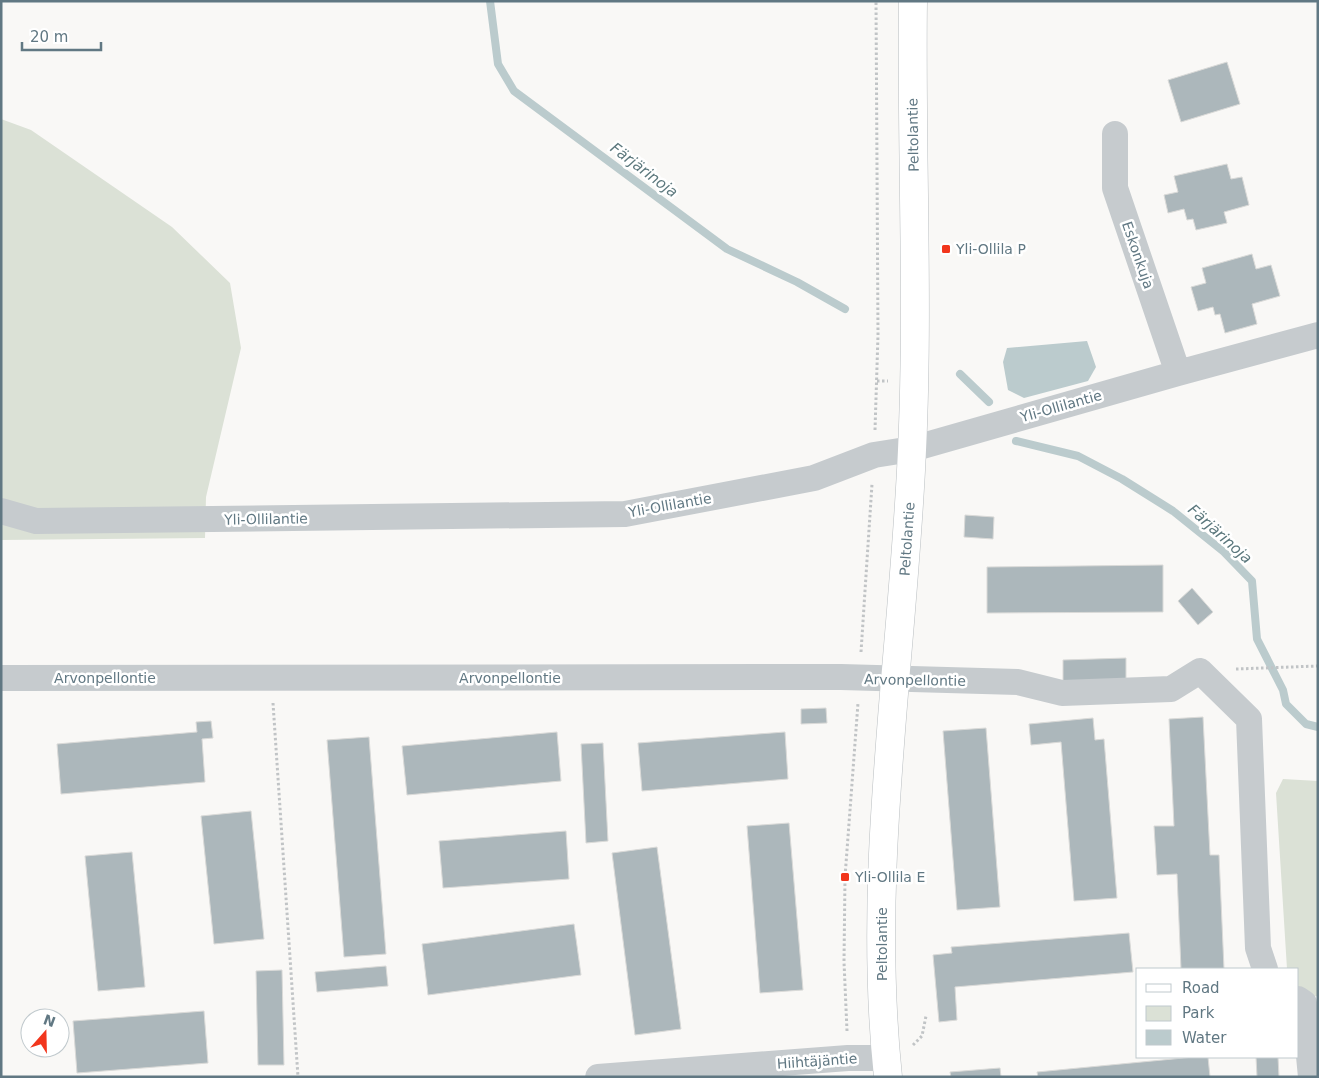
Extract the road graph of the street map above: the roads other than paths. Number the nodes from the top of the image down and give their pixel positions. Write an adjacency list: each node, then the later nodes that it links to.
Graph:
1 (913, 1): 5 (main road, Peltolantie)
2 (1116, 134): 4 (street, Eskonkuja)
3 (1318, 335): 4 (street, Yli-Ollilantie)
4 (1178, 373): 5 (street, Yli-Ollilantie)
5 (912, 449): 6 (street, Yli-Ollilantie); 8 (main road, Peltolantie)
6 (1, 511)
7 (1, 678): 8 (street, Arvonpellontie)
8 (896, 679): 9 (street, Arvonpellontie); 11 (main road, Peltolantie)
9 (1265, 968)
10 (1301, 1001): 13 (street)
11 (895, 1062): 12 (street, Hiihtäjäntie)
12 (598, 1077)
13 (1311, 1077)

